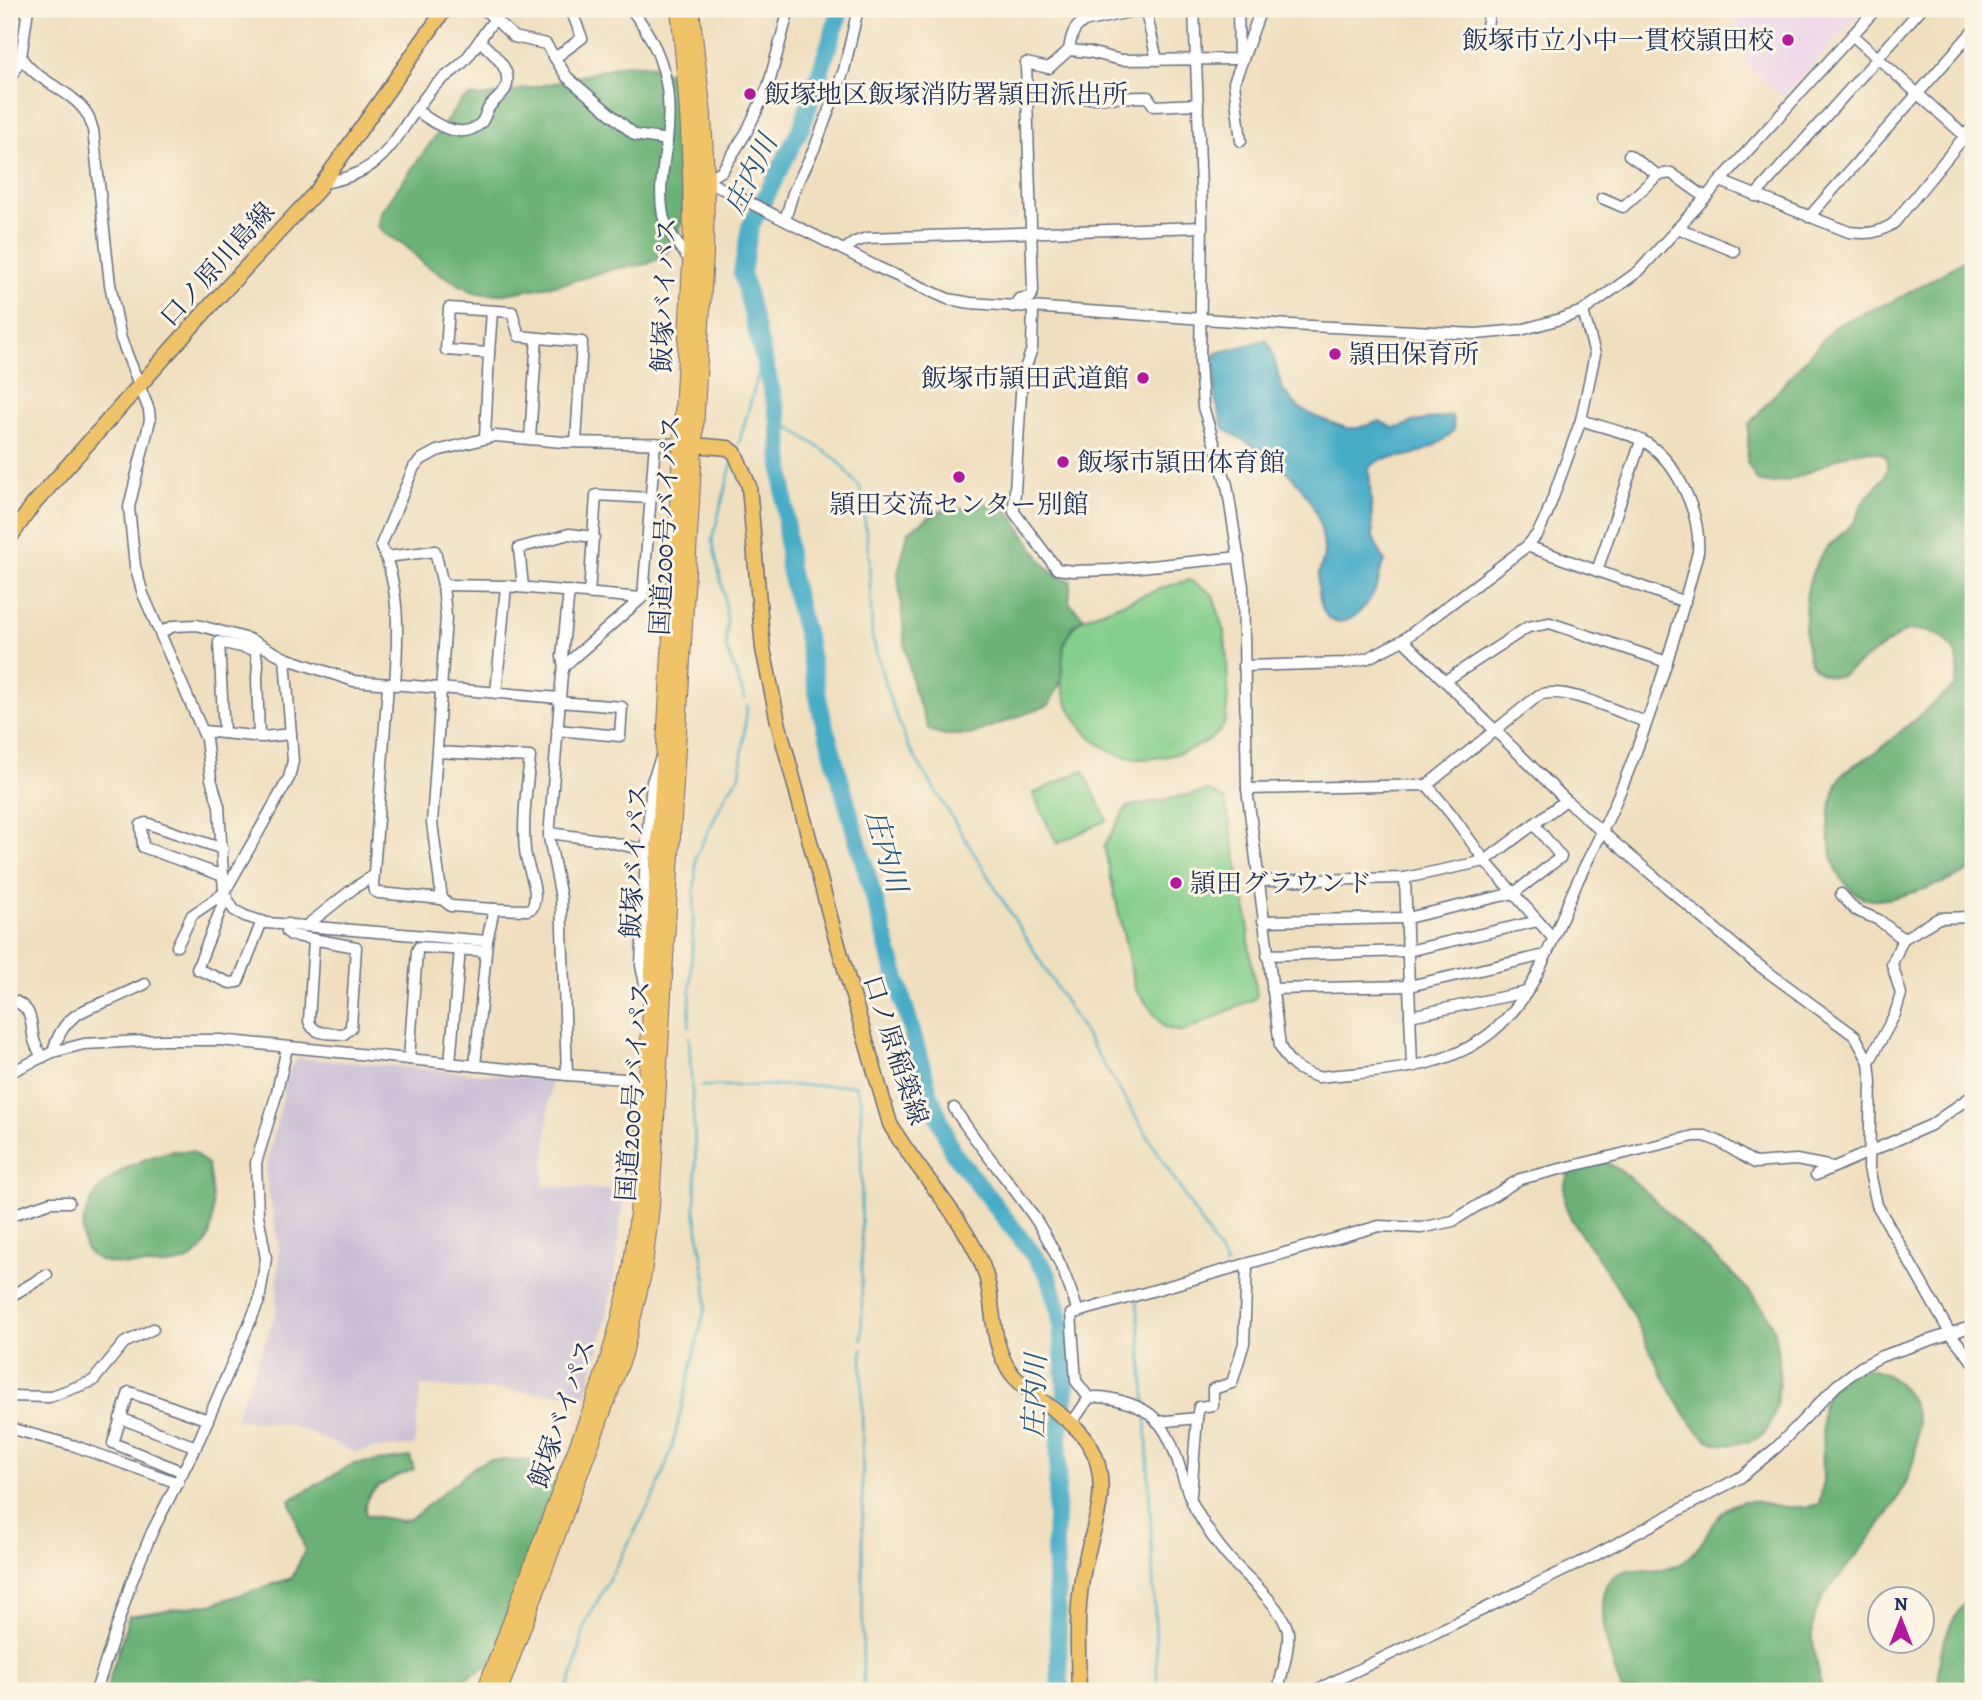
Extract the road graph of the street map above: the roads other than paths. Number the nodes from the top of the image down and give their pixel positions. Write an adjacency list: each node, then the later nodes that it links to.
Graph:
1 (13, 9): 19 (street)
2 (29, 9): 25 (street)
3 (445, 9): 44 (main road, 口ノ原川島線)
4 (484, 9): 18 (street)
5 (507, 9): 18 (street)
6 (568, 9): 26 (street)
7 (631, 9): 38 (street)
8 (679, 9): 42 (highway, 飯塚バイパス)
9 (691, 9): 42 (highway, 国道200号バイパス)
10 (789, 9): 42 (street)
11 (858, 9): 49 (street)
12 (1194, 9): 27 (street)
13 (1238, 9): 29 (street)
14 (1261, 9): 29 (street)
15 (1490, 9): 22 (street)
16 (1876, 9): 21 (street)
17 (1921, 9): 28 (street)
18 (493, 19): 23 (street); 26 (street)
19 (9, 29)
20 (1973, 32): 32 (street)
21 (1852, 35): 28 (street); 43 (street)
22 (1485, 38)
23 (480, 41): 35 (street); 35 (street)
24 (1069, 50): 30 (street); 30 (street); 52 (street)
25 (21, 57): 31 (street); 63 (street)
26 (555, 58): 38 (street)
27 (1196, 58): 29 (street); 30 (street); 34 (street)
28 (1877, 58): 32 (street); 45 (street)
29 (1241, 59): 39 (street)
30 (1157, 60)
31 (9, 82)
32 (1917, 93): 37 (street); 48 (street)
33 (1084, 98): 34 (street)
34 (1198, 104): 50 (street)
35 (416, 110): 44 (street)
36 (1973, 126): 37 (street)
37 (1965, 136): 48 (street)
38 (667, 140): 55 (street)
39 (1241, 141)
40 (1629, 155): 41 (street)
41 (1658, 175): 46 (street); 47 (street)
42 (700, 179): 49 (street); 55 (highway, 飯塚バイパス); 70 (highway, 国道200号バイパス)
43 (1720, 181): 45 (street); 46 (street)
44 (323, 183): 63 (main road, 口ノ原川島線)
45 (1755, 196): 48 (street)
46 (1704, 197): 51 (street)
47 (1602, 198)
48 (1810, 217)
49 (784, 219): 53 (street)
50 (1202, 228): 52 (street); 60 (street)
51 (1678, 228): 54 (street); 59 (street)
52 (1031, 233): 53 (street); 56 (street)
53 (844, 250): 56 (street)
54 (1734, 251)
55 (691, 263): 70 (highway, 飯塚バイパス)
56 (1013, 306): 57 (street)
57 (1033, 308): 60 (street); 76 (street)
58 (492, 311): 61 (street); 62 (street); 62 (street)
59 (1583, 311): 60 (street); 64 (street)
60 (1202, 318): 76 (street)
61 (537, 338): 66 (street); 68 (street)
62 (489, 353): 65 (street)
63 (140, 386): 73 (main road, 口ノ原川島線); 85 (street)
64 (1581, 420): 67 (street); 74 (street)
65 (485, 438): 66 (street); 75 (street)
66 (530, 438): 68 (street)
67 (1641, 440): 77 (street); 84 (street)
68 (576, 442): 69 (street)
69 (655, 443): 70 (street); 71 (street)
70 (687, 444): 112 (highway, 飯塚バイパス); 154 (highway, 国道200号バイパス); 176 (main road, 口ノ原稲築線)
71 (651, 498): 72 (street); 83 (street)
72 (594, 537): 80 (street); 82 (street)
73 (9, 539)
74 (1527, 546): 77 (street); 87 (street)
75 (386, 557): 78 (street); 93 (street)
76 (1239, 557): 90 (street)
77 (1597, 571): 84 (street)
78 (443, 585): 79 (street); 94 (street)
79 (506, 586): 80 (street); 95 (street)
80 (523, 587): 81 (street)
81 (569, 591): 82 (street); 91 (street)
82 (589, 594): 83 (street)
83 (642, 598): 91 (street)
84 (1685, 601): 89 (street)
85 (161, 632): 86 (street); 100 (street)
86 (219, 636): 88 (street); 101 (street); 103 (street)
87 (1404, 639): 90 (street); 92 (street)
88 (285, 658): 93 (street); 102 (street)
89 (1667, 662): 92 (street); 97 (street)
90 (1243, 666): 106 (street)
91 (564, 667): 96 (street)
92 (1445, 681): 99 (street)
93 (392, 685): 94 (street); 115 (street)
94 (441, 689): 95 (street); 104 (street)
95 (496, 693): 96 (street)
96 (559, 700): 98 (street); 98 (street)
97 (1646, 722): 99 (street); 109 (street)
98 (557, 730): 110 (street)
99 (1496, 730): 105 (street); 107 (street)
100 (204, 732): 101 (street); 111 (street)
101 (224, 733): 103 (street)
102 (291, 734): 103 (street); 120 (street)
103 (259, 737)
104 (437, 752): 121 (street); 122 (street)
105 (1427, 785): 106 (street); 113 (street)
106 (1247, 789): 117 (street)
107 (1566, 800): 108 (street); 109 (street)
108 (1534, 824): 113 (street); 118 (street)
109 (1601, 831): 130 (street); 148 (street)
110 (549, 833): 112 (street); 153 (street)
111 (223, 849): 114 (street); 114 (street)
112 (652, 852): 154 (highway, 飯塚バイパス)
113 (1485, 861): 116 (street); 118 (street)
114 (223, 876): 120 (street)
115 (373, 877): 121 (street); 129 (street)
116 (1405, 878): 117 (street); 124 (street)
117 (1258, 881): 126 (street)
118 (1514, 893): 124 (street); 127 (street)
119 (1842, 894): 132 (street)
120 (225, 895): 125 (street); 125 (street); 133 (street)
121 (442, 899): 122 (street)
122 (494, 909): 134 (street)
123 (1973, 917): 132 (street)
124 (1407, 918): 126 (street); 136 (street)
125 (262, 921): 128 (street)
126 (1263, 921): 137 (street)
127 (1538, 921): 130 (street); 136 (street)
128 (288, 924): 129 (street); 131 (street)
129 (306, 926): 134 (street)
130 (1553, 938): 138 (street)
131 (314, 939)
132 (1903, 939): 148 (street)
133 (177, 946)
134 (486, 946): 135 (street); 150 (street)
135 (460, 949): 147 (street); 149 (street)
136 (1408, 951): 137 (street); 140 (street)
137 (1268, 955): 141 (street)
138 (1545, 955): 140 (street); 142 (street)
139 (145, 984): 146 (street)
140 (1409, 986): 141 (street); 144 (street)
141 (1272, 989): 151 (street)
142 (1527, 992): 144 (street); 151 (street)
143 (9, 999): 146 (street)
144 (1410, 1016): 151 (street)
145 (287, 1048): 146 (street); 147 (street); 174 (street)
146 (48, 1054): 152 (street)
147 (409, 1059): 149 (street)
148 (1869, 1062): 157 (street)
149 (450, 1063): 150 (street)
150 (475, 1066): 153 (street)
151 (1412, 1066)
152 (9, 1073)
153 (567, 1074): 154 (street)
154 (653, 1081): 182 (highway, 飯塚バイパス); 183 (highway, 国道200号バイパス)
155 (1973, 1095): 157 (street)
156 (954, 1108): 165 (street)
157 (1868, 1152): 158 (street); 168 (street)
158 (1833, 1167): 159 (street); 162 (street)
159 (1816, 1175)
160 (69, 1202): 161 (street)
161 (9, 1216)
162 (1247, 1265): 165 (street); 173 (street)
163 (47, 1275): 164 (street)
164 (9, 1297)
165 (1078, 1312): 171 (street)
166 (1973, 1326): 168 (street)
167 (153, 1329): 170 (street)
168 (1950, 1333): 169 (street); 186 (street)
169 (1973, 1362)
170 (9, 1396)
171 (1089, 1398): 175 (street); 176 (street)
172 (121, 1418): 174 (street); 178 (street); 179 (street)
173 (1198, 1418): 175 (street); 180 (street)
174 (208, 1420): 178 (street)
175 (1157, 1422): 180 (street)
176 (1071, 1424): 184 (main road, 口ノ原稲築線)
177 (9, 1428): 179 (street)
178 (196, 1447): 179 (street)
179 (181, 1477): 181 (street)
180 (1191, 1498): 185 (street)
181 (96, 1691)
182 (485, 1691)
183 (499, 1691)
184 (1079, 1691)
185 (1278, 1691)
186 (1316, 1691)

